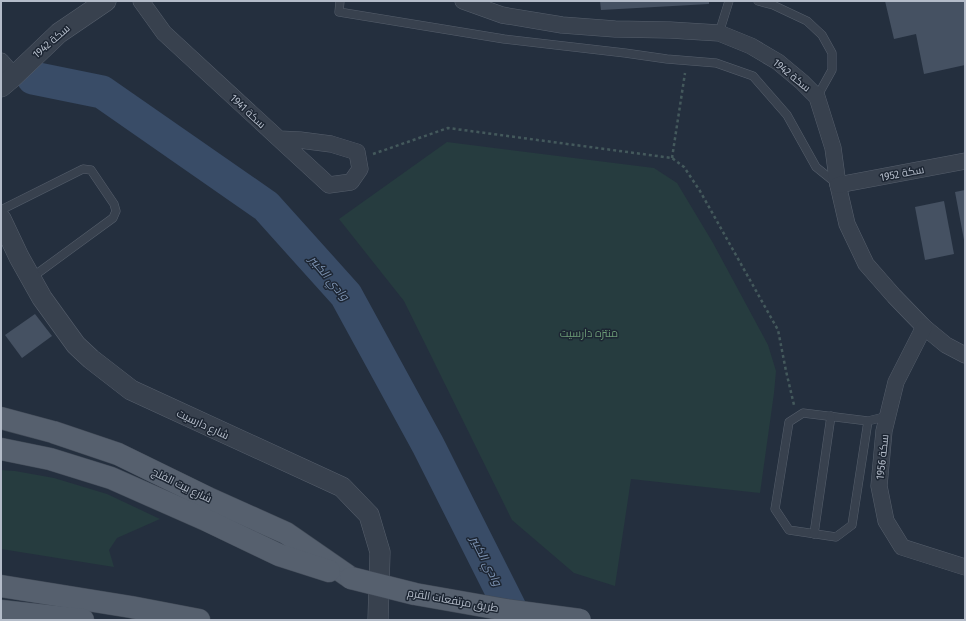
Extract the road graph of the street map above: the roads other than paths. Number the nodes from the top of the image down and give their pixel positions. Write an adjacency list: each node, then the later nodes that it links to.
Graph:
1 (106, 1): 9 (street, سكة 1942)
2 (141, 1): 11 (street, سكة 1941)
3 (340, 1): 13 (lane)
4 (463, 1): 7 (street, سكة 1942)
5 (729, 1): 7 (lane)
6 (758, 1): 10 (lane)
7 (719, 33): 10 (street, سكة 1942)
8 (1, 61): 9 (street)
9 (7, 81)
10 (817, 96): 13 (street, سكة 1942)
11 (279, 140): 11 (street, سكة 1941)
12 (965, 161): 13 (street, سكة 1952)
13 (838, 185): 17 (street, سكة 1942)
14 (1, 210): 16 (lane)
15 (1, 219): 16 (street, شارع دارسيت)
16 (31, 278): 31 (street, شارع دارسيت)
17 (924, 327): 18 (street, سكة 1942); 20 (street, سكة 1956)
18 (965, 355)
19 (832, 416): 22 (lane); 24 (lane); 24 (lane)
20 (888, 416): 22 (lane); 25 (street, سكة 1956)
21 (1, 418): 26 (main road, شارع بيت الفلج)
22 (868, 421): 24 (lane)
23 (1, 449): 26 (main road, طريق مرتفعات القرم)
24 (814, 534)
25 (965, 567)
26 (351, 578): 32 (main road, طريق مرتفعات القرم, bridge)
27 (1, 586): 30 (main road)
28 (1, 611): 29 (main road)
29 (82, 620)
30 (199, 620)
31 (378, 620)
32 (580, 620)

